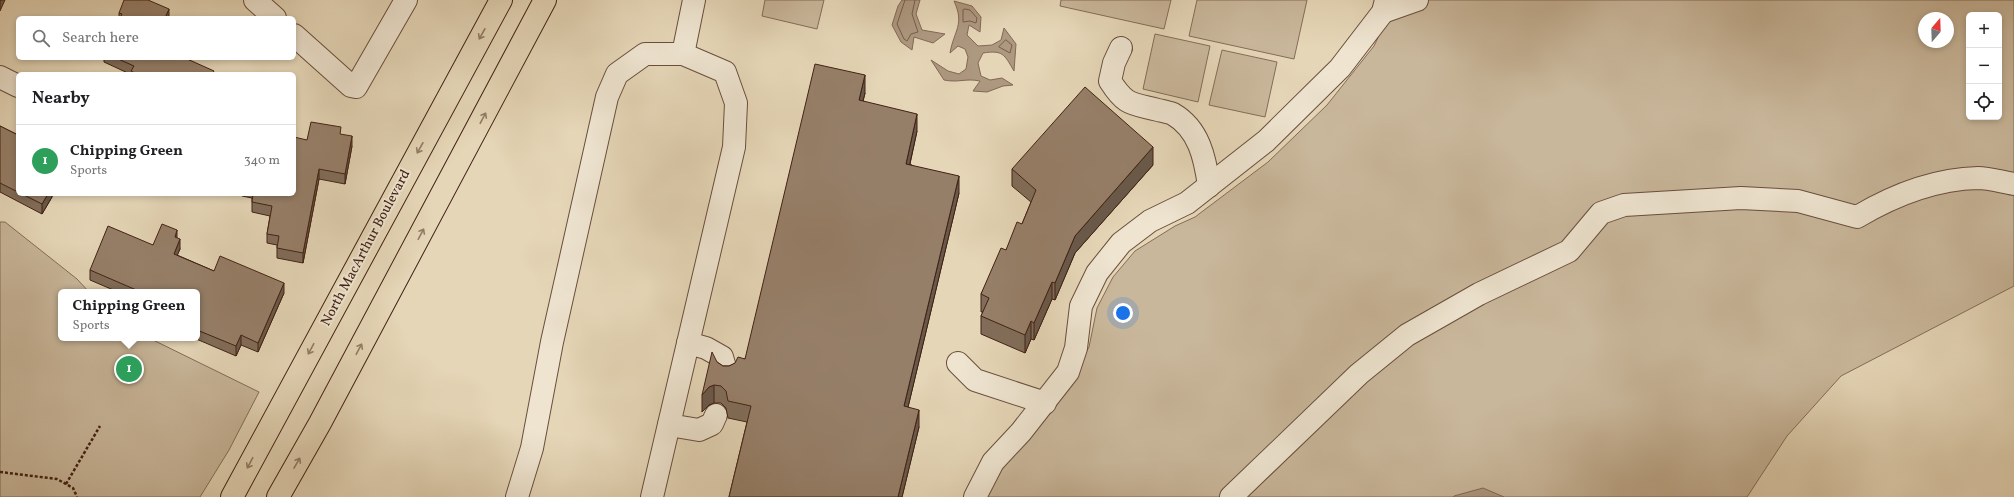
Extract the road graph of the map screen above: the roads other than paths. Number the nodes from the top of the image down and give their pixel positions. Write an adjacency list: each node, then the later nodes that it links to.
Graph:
1 (255, 0): 8 (street)
2 (406, 0): 9 (street)
3 (501, 0): 22 (main road, North MacArthur Boulevard, one-way to 22)
4 (545, 0): 23 (main road, one-way to 4)
5 (694, 0): 11 (street)
6 (1417, 0): 7 (street)
7 (1384, 6): 15 (street)
8 (273, 16)
9 (296, 37)
10 (1121, 48): 15 (street)
11 (683, 54): 16 (street); 24 (street)
12 (0, 77): 13 (street)
13 (16, 85)
14 (2014, 184): 27 (street)
15 (1209, 186): 19 (street)
16 (688, 343): 18 (street); 21 (street)
17 (958, 363): 19 (street)
18 (726, 371)
19 (1045, 403): 26 (street)
20 (716, 415): 21 (street)
21 (669, 425): 25 (street)
22 (232, 497)
23 (278, 497)
24 (517, 497)
25 (652, 497)
26 (975, 497)
27 (1231, 497)

